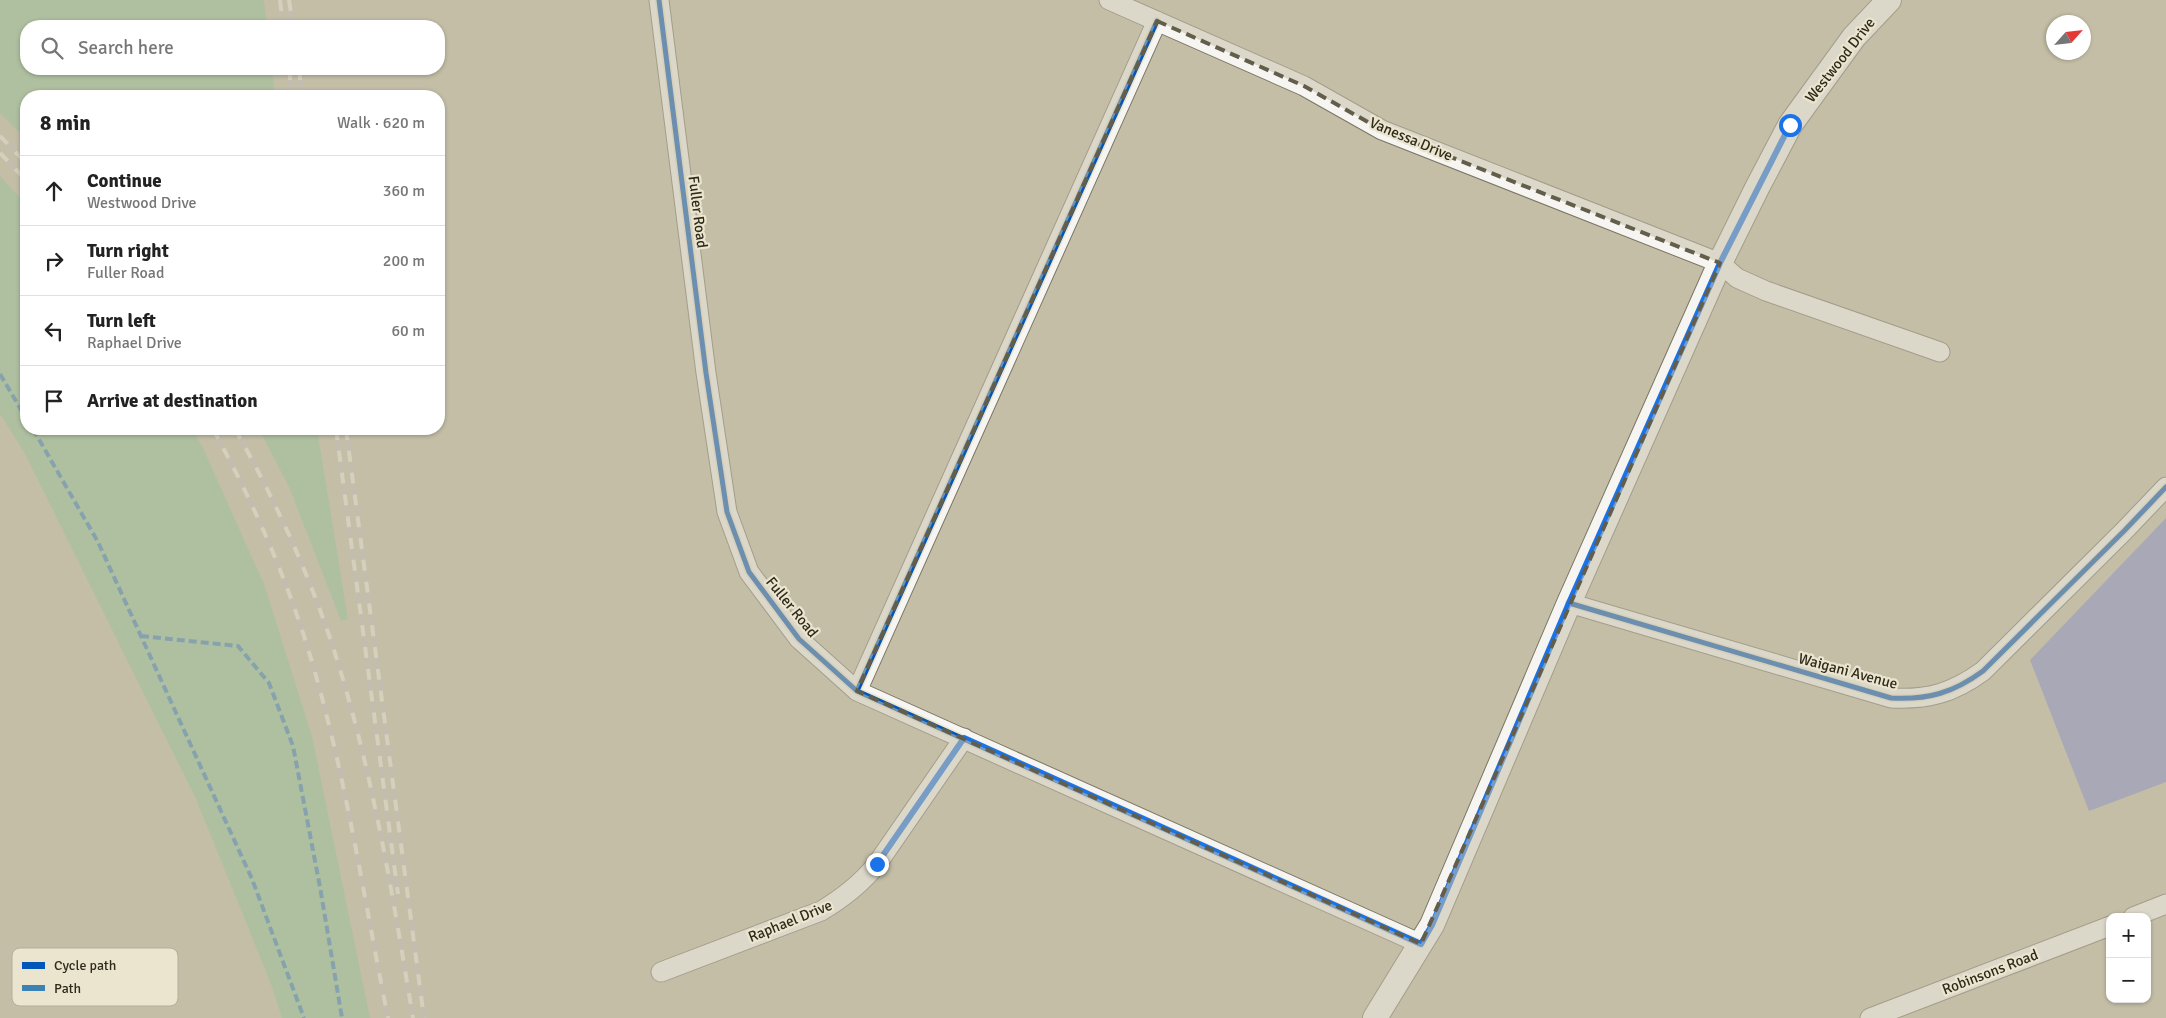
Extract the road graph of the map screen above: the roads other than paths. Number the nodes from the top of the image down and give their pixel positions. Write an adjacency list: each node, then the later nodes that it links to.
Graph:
1 (659, 0): 9 (street, Fuller Road)
2 (1109, 0): 4 (street, Vanessa Drive)
3 (1889, 0): 5 (main road, Westwood Drive)
4 (1157, 21): 5 (street, Vanessa Drive); 9 (street)
5 (1720, 263): 6 (street, Vanessa Drive); 8 (main road, Westwood Drive)
6 (1940, 352)
7 (2166, 487): 8 (street, Waigani Avenue)
8 (1569, 603): 14 (main road, Westwood Drive)
9 (857, 690): 10 (street, Fuller Road)
10 (964, 738): 14 (street, Fuller Road); 15 (street, Raphael Drive)
11 (2164, 910): 12 (street)
12 (2151, 913)
13 (2106, 928): 17 (street, Robinsons Road)
14 (1421, 944): 16 (main road, Westwood Drive)
15 (661, 972)
16 (1375, 1018)
17 (1870, 1018)

